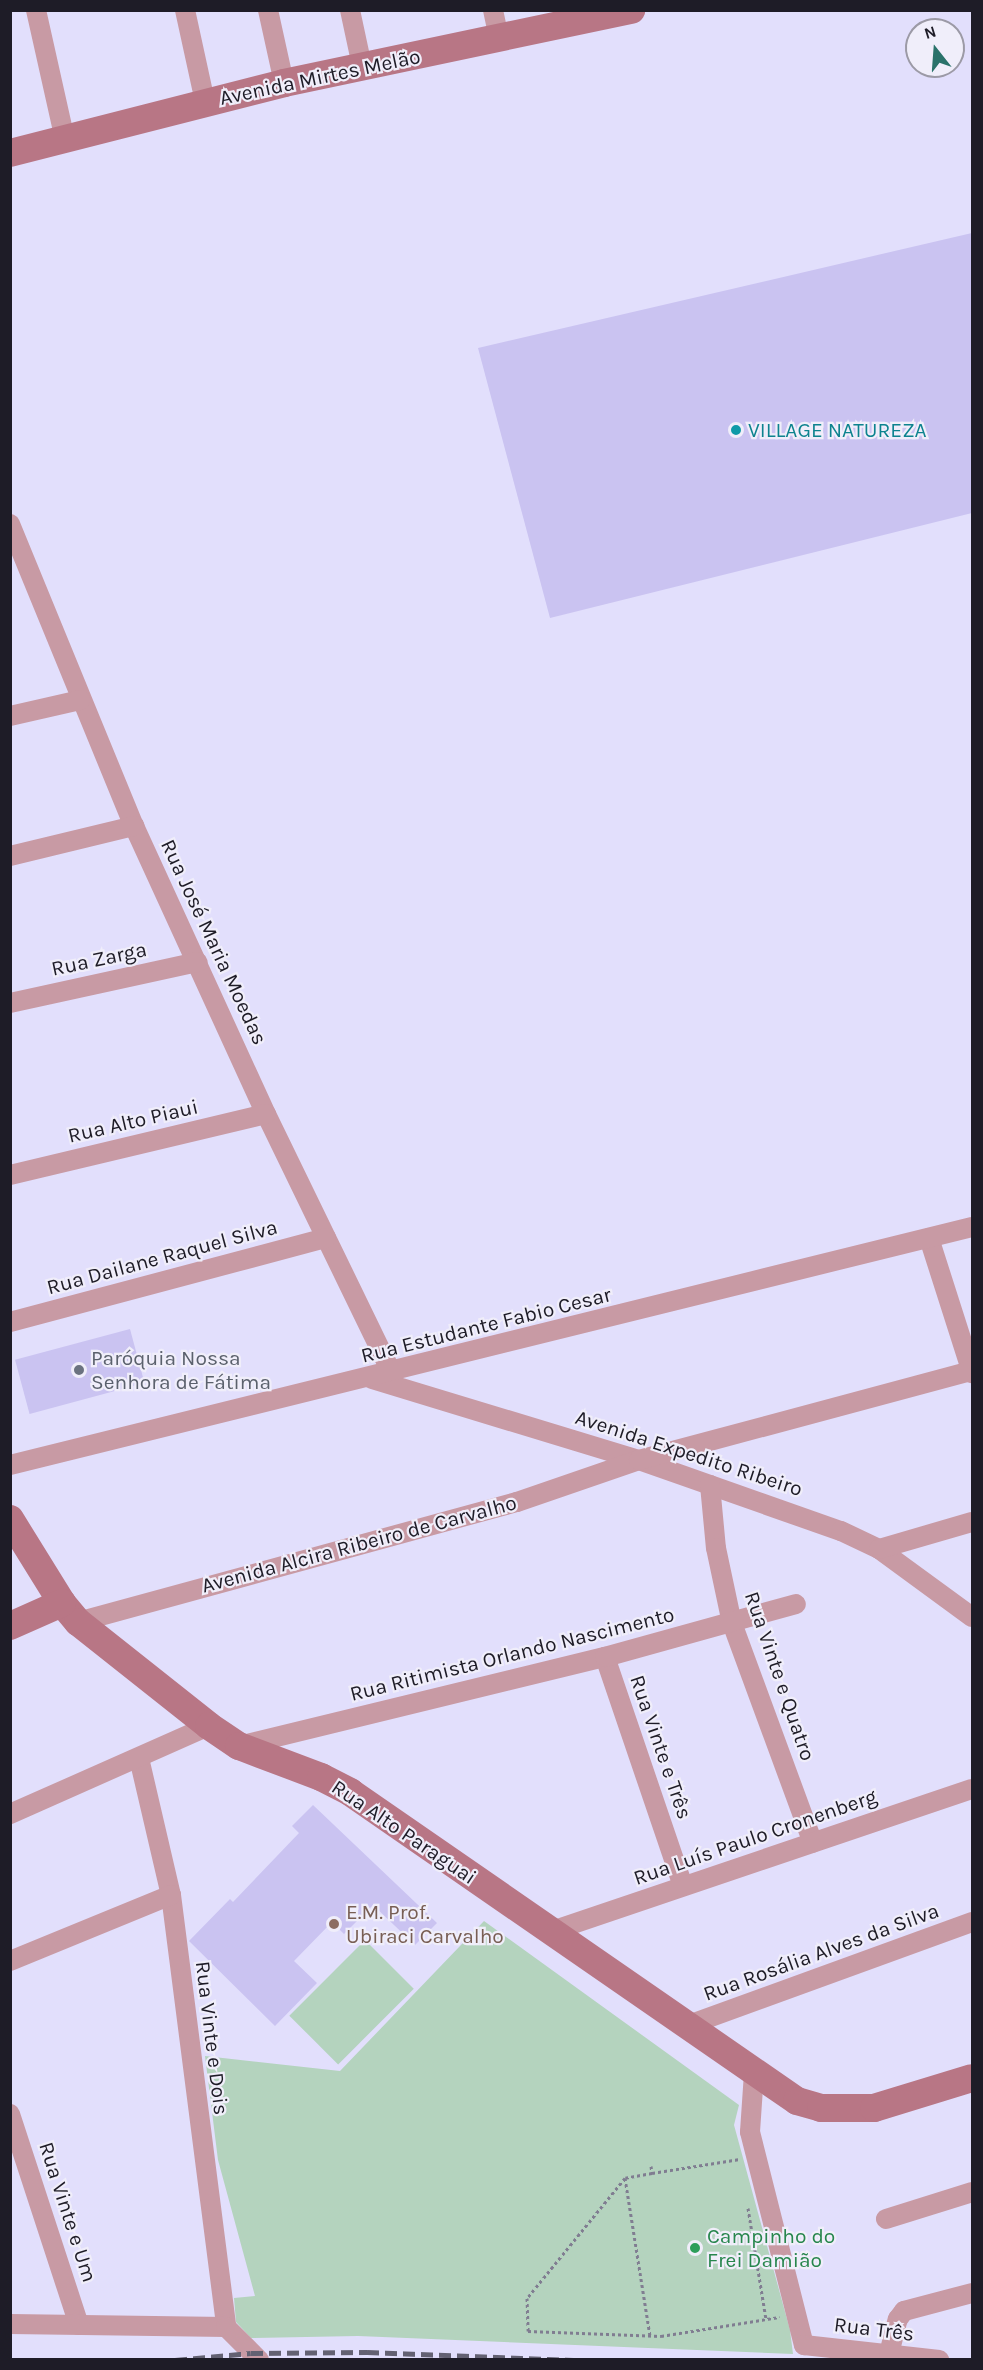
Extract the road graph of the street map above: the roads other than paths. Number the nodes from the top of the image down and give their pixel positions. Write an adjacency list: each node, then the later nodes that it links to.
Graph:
1 (36, 10): 11 (street)
2 (185, 10): 10 (street)
3 (268, 10): 9 (street)
4 (350, 10): 8 (street)
5 (493, 10): 7 (street)
6 (631, 10): 7 (street, Avenida Mirtes Melão)
7 (499, 39): 8 (street, Avenida Mirtes Melão)
8 (362, 66): 9 (street, Avenida Mirtes Melão)
9 (284, 83): 10 (street, Avenida Mirtes Melão)
10 (205, 102): 11 (street, Avenida Mirtes Melão)
11 (65, 140): 12 (street, Avenida Mirtes Melão)
12 (10, 153)
13 (10, 524): 14 (street, Rua José Maria Moedas)
14 (20, 572): 15 (street, Rua José Maria Moedas)
15 (80, 700): 16 (street); 17 (street, Rua José Maria Moedas)
16 (10, 716)
17 (134, 826): 18 (street); 19 (street, Rua José Maria Moedas)
18 (10, 856)
19 (198, 962): 20 (street, Rua Zarga); 21 (street, Rua José Maria Moedas)
20 (10, 1003)
21 (266, 1114): 22 (street, Rua Alto Piaui); 24 (street, Rua José Maria Moedas)
22 (10, 1175)
23 (972, 1227): 25 (street, Rua Estudante Fabio Cesar)
24 (326, 1238): 26 (street, Rua Dailane Raquel Silva); 28 (street, Rua José Maria Moedas)
25 (929, 1238): 27 (street); 28 (street, Rua Estudante Fabio Cesar)
26 (10, 1322)
27 (972, 1372): 30 (street, Avenida Alcira Ribeiro de Carvalho)
28 (392, 1373): 29 (street, Rua Estudante Fabio Cesar)
29 (370, 1378): 30 (street, Avenida Expedito Ribeiro); 31 (street, Rua Estudante Fabio Cesar)
30 (639, 1460): 32 (street, Avenida Expedito Ribeiro); 37 (street, Avenida Alcira Ribeiro de Carvalho)
31 (10, 1464)
32 (710, 1485): 35 (street, Avenida Expedito Ribeiro); 39 (street, Rua Vinte e Quatro)
33 (10, 1519): 37 (street, Rua Alto Paraguai)
34 (972, 1522): 35 (street)
35 (879, 1549): 38 (street, Avenida Expedito Ribeiro)
36 (796, 1604): 39 (street, Rua Ritimista Orlando Nascimento)
37 (70, 1613): 40 (street, Avenida Alcira Ribeiro de Carvalho); 42 (street, Rua Alto Paraguai)
38 (972, 1617)
39 (732, 1623): 41 (street, Rua Ritimista Orlando Nascimento); 47 (street, Rua Vinte e Quatro)
40 (10, 1626)
41 (605, 1657): 43 (street, Rua Ritimista Orlando Nascimento); 48 (street, Rua Vinte e Três)
42 (209, 1725): 43 (street, Rua Alto Paraguai); 44 (street)
43 (239, 1746): 51 (street, Rua Alto Paraguai)
44 (139, 1758): 46 (street); 49 (street, Rua Vinte e Dois)
45 (972, 1789): 47 (street, Rua Luís Paulo Cronenberg)
46 (10, 1814)
47 (813, 1843): 48 (street, Rua Luís Paulo Cronenberg)
48 (683, 1886): 51 (street, Rua Luís Paulo Cronenberg)
49 (171, 1895): 52 (street); 62 (street, Rua Vinte e Dois)
50 (972, 1922): 53 (street, Rua Rosália Alves da Silva)
51 (552, 1930): 53 (street, Rua Alto Paraguai)
52 (10, 1961)
53 (686, 2026): 54 (street, Rua Alto Paraguai)
54 (754, 2073): 55 (street, Rua Alto Paraguai); 63 (street, Rua Três)
55 (972, 2078)
56 (10, 2114): 61 (street, Rua Vinte e Um)
57 (972, 2192): 58 (street)
58 (886, 2219)
59 (972, 2293): 63 (street)
60 (10, 2324): 61 (street)
61 (79, 2325): 62 (street)
62 (226, 2327): 64 (street)
63 (889, 2354): 65 (street, Rua Três)
64 (255, 2356)
65 (939, 2360)

